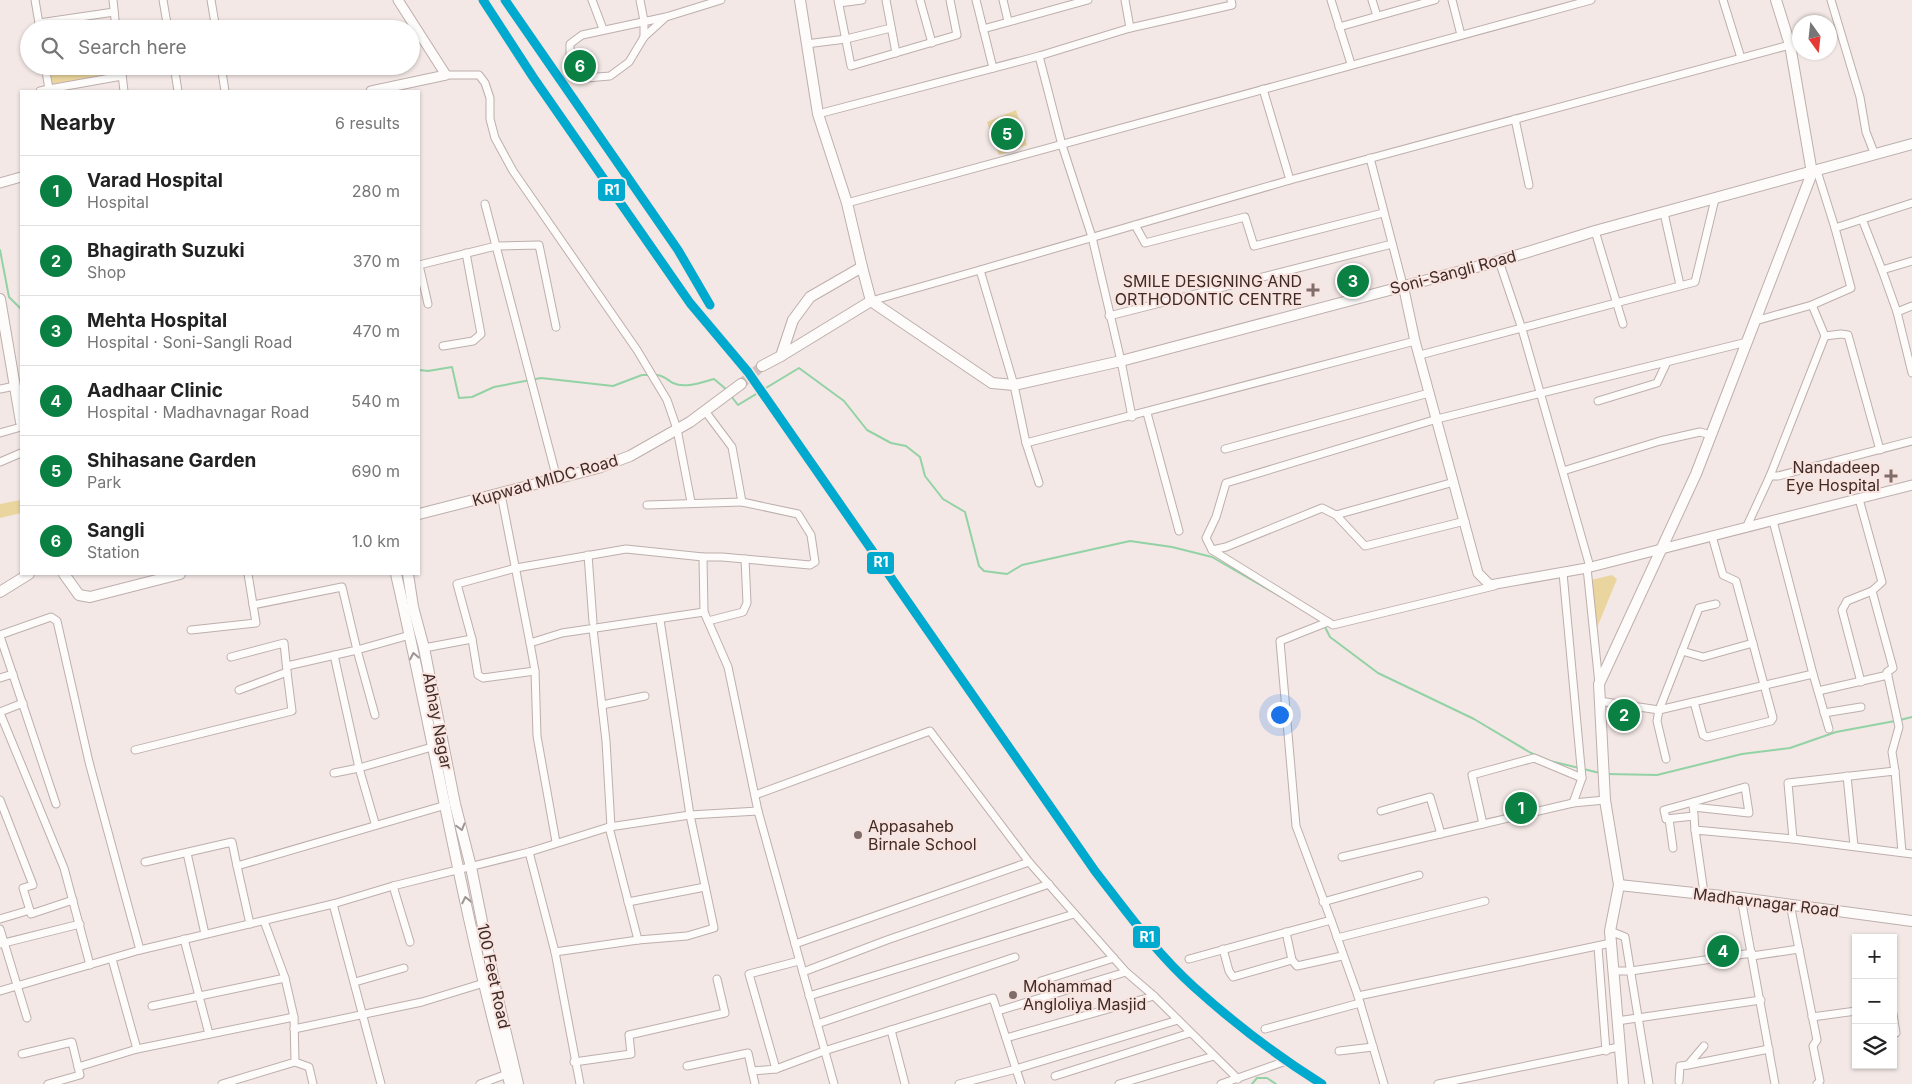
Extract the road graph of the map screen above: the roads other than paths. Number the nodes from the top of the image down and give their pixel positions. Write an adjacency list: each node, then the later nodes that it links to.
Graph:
1 (35, 0): 31 (street)
2 (113, 0): 28 (street)
3 (163, 0): 34 (street)
4 (211, 0): 35 (street)
5 (398, 0): 36 (street)
6 (592, 0): 43 (street)
7 (640, 0): 37 (street)
8 (721, 0): 30 (street)
9 (800, 0): 49 (main road)
10 (862, 0): 27 (street)
11 (886, 0): 40 (street)
12 (920, 0): 48 (street)
13 (950, 0): 48 (street)
14 (976, 0): 41 (street)
15 (1003, 0): 38 (street)
16 (1088, 0): 38 (street)
17 (1124, 0): 42 (street)
18 (1231, 0): 42 (street)
19 (1331, 0): 39 (street)
20 (1372, 0): 29 (street)
21 (1435, 0): 29 (street)
22 (1452, 0): 45 (street)
23 (1591, 0): 45 (street)
24 (1723, 0): 53 (street)
25 (1776, 0): 50 (main road)
26 (1831, 0): 72 (street)
27 (838, 2): 47 (street)
28 (114, 12): 32 (street); 33 (street)
29 (1377, 16): 39 (street)
30 (666, 17): 37 (street); 46 (street)
31 (38, 20)
32 (71, 20)
33 (115, 20)
34 (166, 20)
35 (214, 20)
36 (411, 20)
37 (644, 21): 43 (street); 46 (street)
38 (1008, 21): 41 (street)
39 (1340, 27): 54 (street)
40 (891, 28): 47 (street); 51 (street)
41 (983, 28): 55 (street)
42 (1130, 28): 52 (street)
43 (603, 30): 46 (street)
44 (420, 34): 59 (street)
45 (1461, 34): 54 (street)
46 (644, 37)
47 (846, 39): 49 (street); 51 (street)
48 (932, 43): 51 (street)
49 (806, 44): 68 (main road)
50 (1790, 45): 53 (street); 74 (main road)
51 (896, 53)
52 (1039, 56): 55 (street); 71 (street)
53 (1741, 58): 69 (street)
54 (1351, 64): 62 (street)
55 (993, 68): 68 (street)
56 (47, 75): 61 (street)
57 (175, 75): 65 (street)
58 (222, 75): 66 (street)
59 (446, 75): 67 (street); 138 (street)
60 (122, 76): 61 (street); 64 (street)
61 (49, 89): 63 (street)
62 (1263, 89): 71 (street); 76 (street)
63 (44, 90)
64 (124, 90)
65 (178, 90)
66 (225, 90)
67 (376, 90)
68 (818, 114): 80 (main road)
69 (1516, 119): 73 (street); 78 (street)
70 (1912, 144): 72 (main road, Soni-Sangli Road)
71 (1062, 145): 80 (street); 89 (street)
72 (1875, 155): 74 (main road, Soni-Sangli Road)
73 (1370, 158): 76 (street); 84 (street)
74 (1815, 172): 79 (main road, Soni-Sangli Road); 87 (street); 110 (main road)
75 (20, 178): 77 (street)
76 (1290, 180): 86 (street)
77 (0, 183)
78 (1529, 185)
79 (1715, 199): 83 (main road, Soni-Sangli Road); 101 (street)
80 (847, 203): 96 (main road)
81 (1912, 203): 85 (street)
82 (485, 204): 91 (street)
83 (1664, 212): 88 (main road, Soni-Sangli Road); 101 (street)
84 (1383, 213): 86 (street); 90 (street)
85 (1862, 219): 87 (street); 99 (street)
86 (1135, 225): 89 (street)
87 (1835, 228): 106 (street)
88 (1595, 231): 94 (main road, Soni-Sangli Road); 104 (street)
89 (1092, 237): 98 (street); 109 (street)
90 (1392, 244): 100 (street); 109 (street)
91 (496, 246): 92 (street); 113 (street); 149 (street)
92 (466, 253): 95 (street); 118 (street)
93 (1912, 261): 99 (street)
94 (1499, 262): 100 (main road, Soni-Sangli Road); 114 (street)
95 (420, 265)
96 (862, 267): 103 (main road); 120 (main road)
97 (420, 269): 105 (street)
98 (980, 270): 103 (street); 127 (street)
99 (1882, 270): 108 (street)
100 (1403, 285): 116 (street); 121 (main road, Soni-Sangli Road)
101 (1680, 285): 104 (street)
102 (0, 299): 111 (main road)
103 (871, 301): 120 (main road); 127 (main road, Soni-Sangli Road)
104 (1618, 302): 112 (street); 114 (street)
105 (428, 304)
106 (1812, 305): 110 (street); 115 (street)
107 (1912, 306): 108 (street)
108 (1897, 312): 124 (street)
109 (1110, 316): 121 (street)
110 (1755, 321): 117 (main road)
111 (2, 324): 126 (main road)
112 (1623, 324)
113 (556, 327)
114 (1522, 329): 119 (street); 130 (street)
115 (1826, 336): 144 (street); 148 (street)
116 (1415, 341): 119 (street); 133 (street)
117 (1747, 342): 122 (street); 140 (main road)
118 (443, 346)
119 (1420, 355): 129 (street)
120 (781, 356): 123 (main road)
121 (1121, 361): 127 (main road, Soni-Sangli Road); 135 (street)
122 (1666, 362): 130 (street); 131 (street)
123 (762, 366)
124 (1912, 373)
125 (741, 384): 132 (main road, Kupwad MIDC Road)
126 (15, 386): 128 (street); 134 (main road)
127 (1014, 386): 142 (street)
128 (0, 389)
129 (1429, 393): 136 (street); 143 (street)
130 (1541, 394): 136 (street); 147 (street)
131 (1598, 401)
132 (705, 411): 138 (main road, Kupwad MIDC Road); 156 (street)
133 (1147, 413): 135 (street); 163 (street)
134 (20, 416)
135 (1132, 417): 142 (street)
136 (1437, 419): 150 (street); 166 (street)
137 (20, 427): 139 (street)
138 (677, 429): 149 (main road, Kupwad MIDC Road); 155 (street)
139 (0, 433)
140 (1711, 435): 147 (street); 165 (main road)
141 (1912, 441): 144 (street)
142 (1026, 443): 151 (street)
143 (1226, 449)
144 (1880, 450): 148 (street)
145 (20, 452): 146 (street)
146 (0, 462)
147 (1563, 471): 171 (street)
148 (1770, 476): 162 (street)
149 (557, 479): 153 (main road, Kupwad MIDC Road)
150 (1454, 482): 159 (street); 160 (street)
151 (1040, 483)
152 (1912, 485): 154 (street)
153 (501, 494): 158 (main road, Kupwad MIDC Road); 170 (street)
154 (1859, 499): 161 (street); 180 (street)
155 (691, 502): 156 (street); 157 (street)
156 (742, 502): 169 (street)
157 (647, 505)
158 (420, 514)
159 (1336, 515): 160 (street); 166 (street)
160 (1465, 521): 179 (street)
161 (1773, 521): 162 (street); 203 (street)
162 (1746, 528): 164 (street)
163 (1178, 531)
164 (1712, 536): 165 (street); 194 (street)
165 (1663, 548): 171 (street); 207 (main road)
166 (1212, 550): 187 (street)
167 (588, 555): 168 (street); 170 (street); 188 (street)
168 (703, 557): 169 (street); 184 (street)
169 (746, 559): 186 (street)
170 (516, 568): 192 (street); 193 (street)
171 (1589, 568): 172 (street); 207 (street)
172 (1563, 574): 179 (street); 229 (street)
173 (27, 575): 181 (main road)
174 (65, 575): 175 (main road)
175 (176, 575)
176 (248, 575): 183 (street)
177 (396, 575): 190 (main road)
178 (408, 575): 195 (main road, Abhay Nagar)
179 (1495, 586): 187 (street)
180 (1872, 591): 204 (street); 206 (street)
181 (0, 592)
182 (1716, 604): 197 (street)
183 (253, 605): 189 (street); 196 (street)
184 (704, 612): 185 (street); 186 (street)
185 (660, 620): 188 (street); 239 (street)
186 (708, 621): 230 (street)
187 (1328, 622): 271 (street)
188 (593, 626): 193 (street); 215 (street)
189 (191, 630)
190 (410, 634): 196 (street); 222 (main road, one-way to 190)
191 (0, 635): 202 (street); 296 (street)
192 (472, 639): 195 (street); 201 (street)
193 (530, 643): 201 (street)
194 (1752, 643): 197 (street); 208 (street)
195 (424, 648): 259 (main road, Abhay Nagar, one-way to 259)
196 (357, 650): 198 (street); 220 (street)
197 (1682, 651): 217 (street)
198 (334, 655): 200 (street); 225 (street)
199 (231, 657): 200 (street)
200 (287, 669): 209 (street); 223 (street)
201 (535, 671): 248 (street)
202 (13, 674): 205 (street); 214 (street)
203 (1814, 674): 208 (street); 210 (street)
204 (1888, 675): 206 (street); 226 (street)
205 (0, 678)
206 (1860, 682): 210 (street)
207 (1599, 684): 212 (main road)
208 (1764, 685): 213 (street); 213 (street)
209 (238, 690)
210 (1818, 691): 219 (street)
211 (644, 696): 215 (street)
212 (1599, 700): 217 (street); 232 (main road)
213 (1694, 702): 217 (street)
214 (23, 703): 218 (street); 234 (street)
215 (602, 705): 244 (street)
216 (1861, 707): 219 (street)
217 (1659, 710): 224 (street)
218 (0, 712): 268 (street)
219 (1824, 713): 221 (street)
220 (375, 715)
221 (1829, 729)
222 (432, 747): 225 (street); 235 (main road)
223 (135, 750)
224 (1666, 759)
225 (359, 768): 227 (street); 242 (street)
226 (1895, 771): 228 (street); 252 (street)
227 (334, 773)
228 (1847, 776): 247 (street); 249 (street)
229 (1582, 778): 233 (street); 243 (street)
230 (755, 795): 238 (street); 257 (street)
231 (0, 800): 274 (street)
232 (1605, 800): 233 (street); 263 (main road)
233 (1572, 803): 243 (street)
234 (56, 804)
235 (446, 805): 258 (street); 260 (main road)
236 (1693, 805): 236 (street); 240 (street); 241 (street)
237 (1381, 811): 246 (street)
238 (758, 812): 239 (street); 292 (street)
239 (690, 815): 244 (street); 265 (street)
240 (1694, 816): 241 (street); 245 (street)
241 (1669, 819): 250 (street)
242 (375, 823)
243 (1483, 824): 246 (street)
244 (610, 827): 248 (street); 270 (street)
245 (1695, 830): 247 (street); 266 (street)
246 (1441, 834): 255 (street)
247 (1793, 839): 249 (street)
248 (556, 842): 251 (street)
249 (1854, 846): 252 (street)
250 (1673, 848)
251 (529, 852): 259 (street); 297 (street)
252 (1902, 852): 254 (street)
253 (187, 853): 256 (street); 258 (street); 285 (street)
254 (1912, 854)
255 (1342, 857)
256 (145, 862)
257 (1029, 862): 262 (street); 292 (street)
258 (237, 866): 281 (street)
259 (472, 867): 260 (street); 369 (main road, 100 Feet Road)
260 (459, 870): 264 (street); 316 (main road, one-way to 260)
261 (1419, 875): 271 (street)
262 (1050, 884): 275 (street); 310 (street)
263 (1620, 885): 266 (main road, Madhavnagar Road); 283 (main road)
264 (393, 886): 272 (street); 289 (street)
265 (705, 887): 270 (street); 288 (street)
266 (1704, 893): 267 (main road, Madhavnagar Road)
267 (1741, 898): 273 (main road, Madhavnagar Road); 298 (street)
268 (74, 900): 274 (street); 280 (street)
269 (1485, 901): 286 (street)
270 (628, 902): 288 (street)
271 (1323, 902): 277 (street)
272 (333, 904): 278 (street); 315 (street)
273 (1790, 904): 279 (main road, Madhavnagar Road); 295 (street)
274 (30, 910): 276 (street)
275 (1074, 914): 301 (street); 320 (street)
276 (0, 919)
277 (1330, 920): 284 (street); 286 (street)
278 (264, 921): 281 (street); 312 (street)
279 (1912, 921)
280 (80, 924): 291 (street); 306 (street)
281 (250, 924): 285 (street)
282 (0, 929): 291 (street)
283 (1610, 931): 290 (main road); 309 (street)
284 (1286, 932): 294 (street); 304 (street)
285 (204, 934): 287 (street)
286 (1337, 938): 299 (street)
287 (184, 940): 296 (street); 319 (street)
288 (638, 940): 297 (street)
289 (410, 942)
290 (1611, 943): 293 (street); 308 (main road)
291 (2, 944): 317 (street)
292 (795, 944): 305 (street)
293 (1598, 947): 322 (street); 348 (street)
294 (1223, 949): 303 (street); 304 (street)
295 (1798, 949): 298 (street); 329 (street)
296 (140, 950): 302 (street)
297 (555, 952): 353 (street)
298 (1752, 955): 309 (street); 323 (street)
299 (1342, 956): 304 (street); 322 (street)
300 (1015, 957): 334 (street)
301 (1114, 958): 311 (street); 314 (street)
302 (112, 959): 306 (street); 344 (street)
303 (1188, 959)
304 (1292, 960)
305 (800, 961): 310 (street); 357 (street)
306 (90, 965): 317 (street)
307 (404, 968): 315 (street)
308 (1613, 971): 309 (street); 333 (main road)
309 (1631, 971): 331 (street)
310 (803, 972): 320 (street)
311 (1126, 972): 321 (street); 325 (street)
312 (285, 978): 319 (street); 328 (street)
313 (717, 979): 353 (street)
314 (1041, 981)
315 (355, 982): 327 (street)
316 (484, 983): 327 (street); 361 (main road)
317 (17, 986): 318 (street); 330 (street)
318 (0, 991)
319 (200, 996): 324 (street); 339 (street)
320 (809, 996): 334 (street)
321 (1154, 996): 332 (street); 340 (street)
322 (1359, 1000): 336 (street); 342 (street)
323 (1761, 1000): 331 (street); 345 (street)
324 (152, 1006)
325 (998, 1011): 337 (street); 340 (street)
326 (1852, 1012): 329 (street)
327 (363, 1014): 335 (street); 367 (street)
328 (294, 1017): 335 (street); 339 (street)
329 (1812, 1017): 383 (street)
330 (28, 1018)
331 (1639, 1019): 333 (street); 381 (street)
332 (1178, 1020): 338 (street); 358 (street)
333 (1617, 1022): 343 (main road)
334 (817, 1024): 346 (street)
335 (294, 1029): 352 (street)
336 (1265, 1029)
337 (891, 1030): 346 (street); 373 (street)
338 (1190, 1033): 350 (street); 360 (street)
339 (209, 1034): 344 (street)
340 (1006, 1038): 358 (street)
341 (1704, 1046): 354 (street)
342 (1372, 1047): 347 (street); 378 (street)
343 (1619, 1047): 348 (street); 380 (main road)
344 (137, 1049): 356 (street)
345 (1769, 1049): 354 (street); 382 (street)
346 (824, 1051): 357 (street); 372 (street)
347 (1339, 1051)
348 (1606, 1051): 379 (street)
349 (22, 1054): 356 (street)
350 (1214, 1056): 362 (street); 376 (street)
351 (1286, 1061): 362 (street)
352 (295, 1062): 365 (street); 366 (street)
353 (574, 1062): 370 (street)
354 (1688, 1065): 363 (street)
355 (687, 1066): 359 (street)
356 (78, 1067): 364 (street)
357 (776, 1069): 359 (street)
358 (1016, 1069): 374 (street); 375 (street)
359 (752, 1071): 371 (street)
360 (1055, 1076)
361 (508, 1079): 368 (street)
362 (1238, 1079): 377 (street)
363 (1680, 1081)
364 (48, 1084)
365 (222, 1084)
366 (313, 1084)
367 (381, 1084)
368 (480, 1084)
369 (518, 1084)
370 (580, 1084)
371 (755, 1084)
372 (834, 1084)
373 (905, 1084)
374 (959, 1084)
375 (1021, 1084)
376 (1120, 1084)
377 (1221, 1084)
378 (1384, 1084)
379 (1438, 1084)
380 (1623, 1084)
381 (1649, 1084)
382 (1775, 1084)
383 (1817, 1084)

